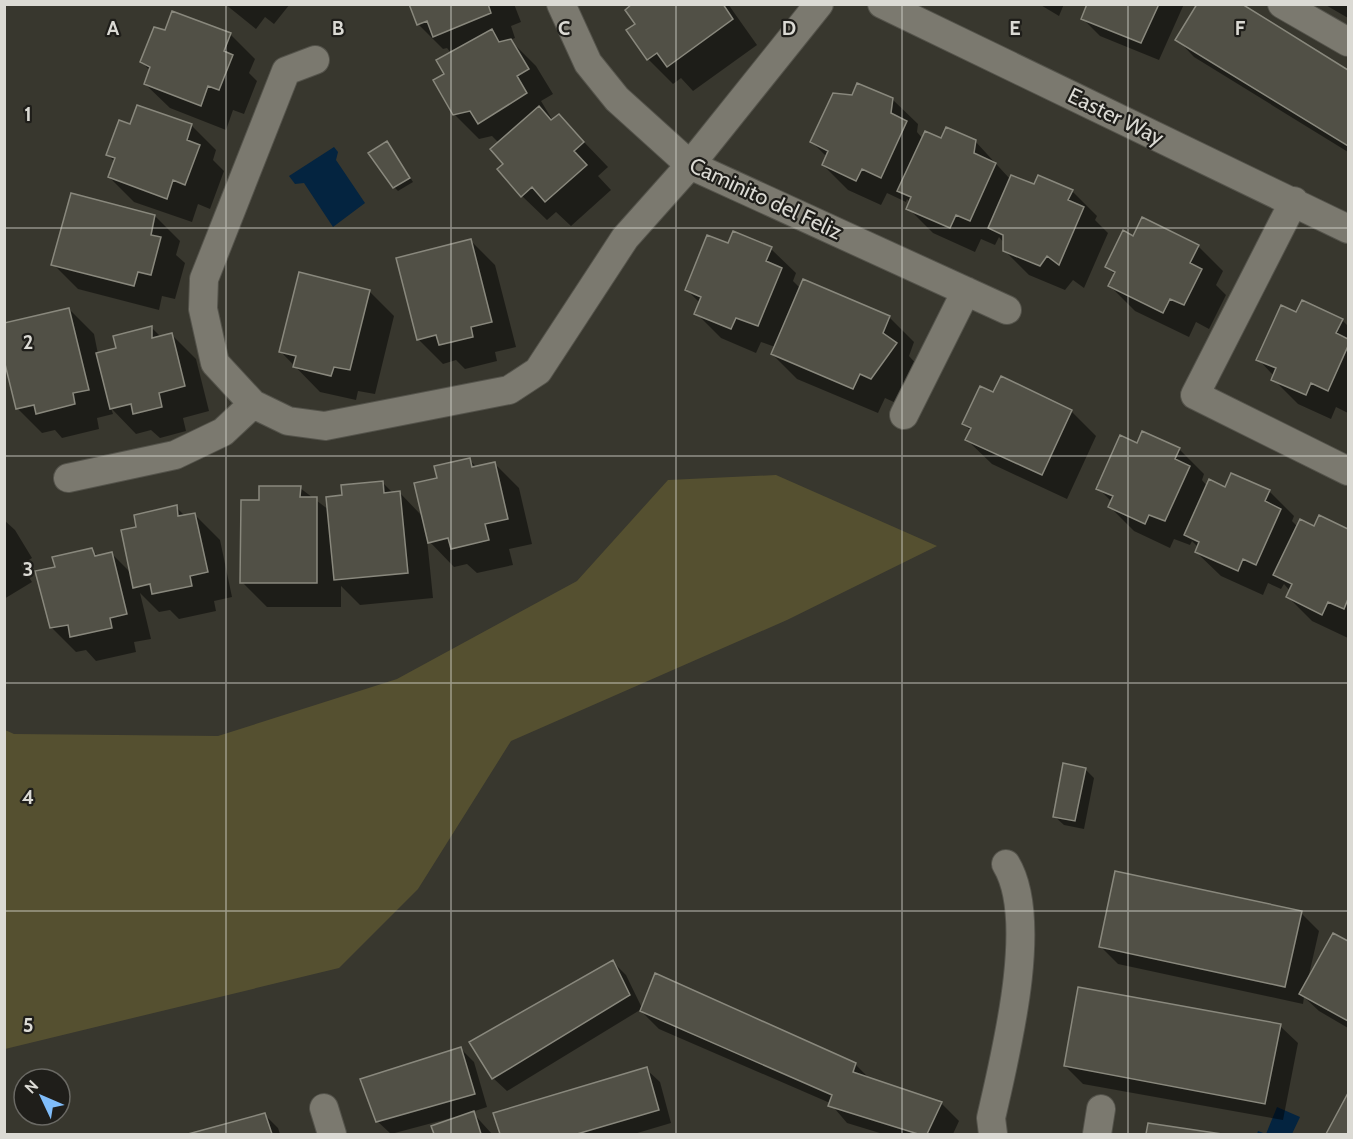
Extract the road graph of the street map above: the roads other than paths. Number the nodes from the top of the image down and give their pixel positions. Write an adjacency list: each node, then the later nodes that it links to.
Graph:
1 (561, 4): 7 (street, Caminito del Feliz)
2 (819, 4): 7 (street)
3 (882, 4): 8 (street, Easter Way)
4 (1282, 4): 5 (street)
5 (1348, 42)
6 (315, 60): 12 (street)
7 (690, 165): 10 (street, Caminito del Feliz); 12 (street)
8 (1294, 201): 9 (street, Easter Way); 14 (street)
9 (1348, 229)
10 (966, 291): 11 (street, Caminito del Feliz); 13 (street)
11 (1007, 310)
12 (253, 404): 15 (street)
13 (904, 415)
14 (1348, 471)
15 (68, 478)
16 (1006, 864): 17 (street)
17 (992, 1126)

